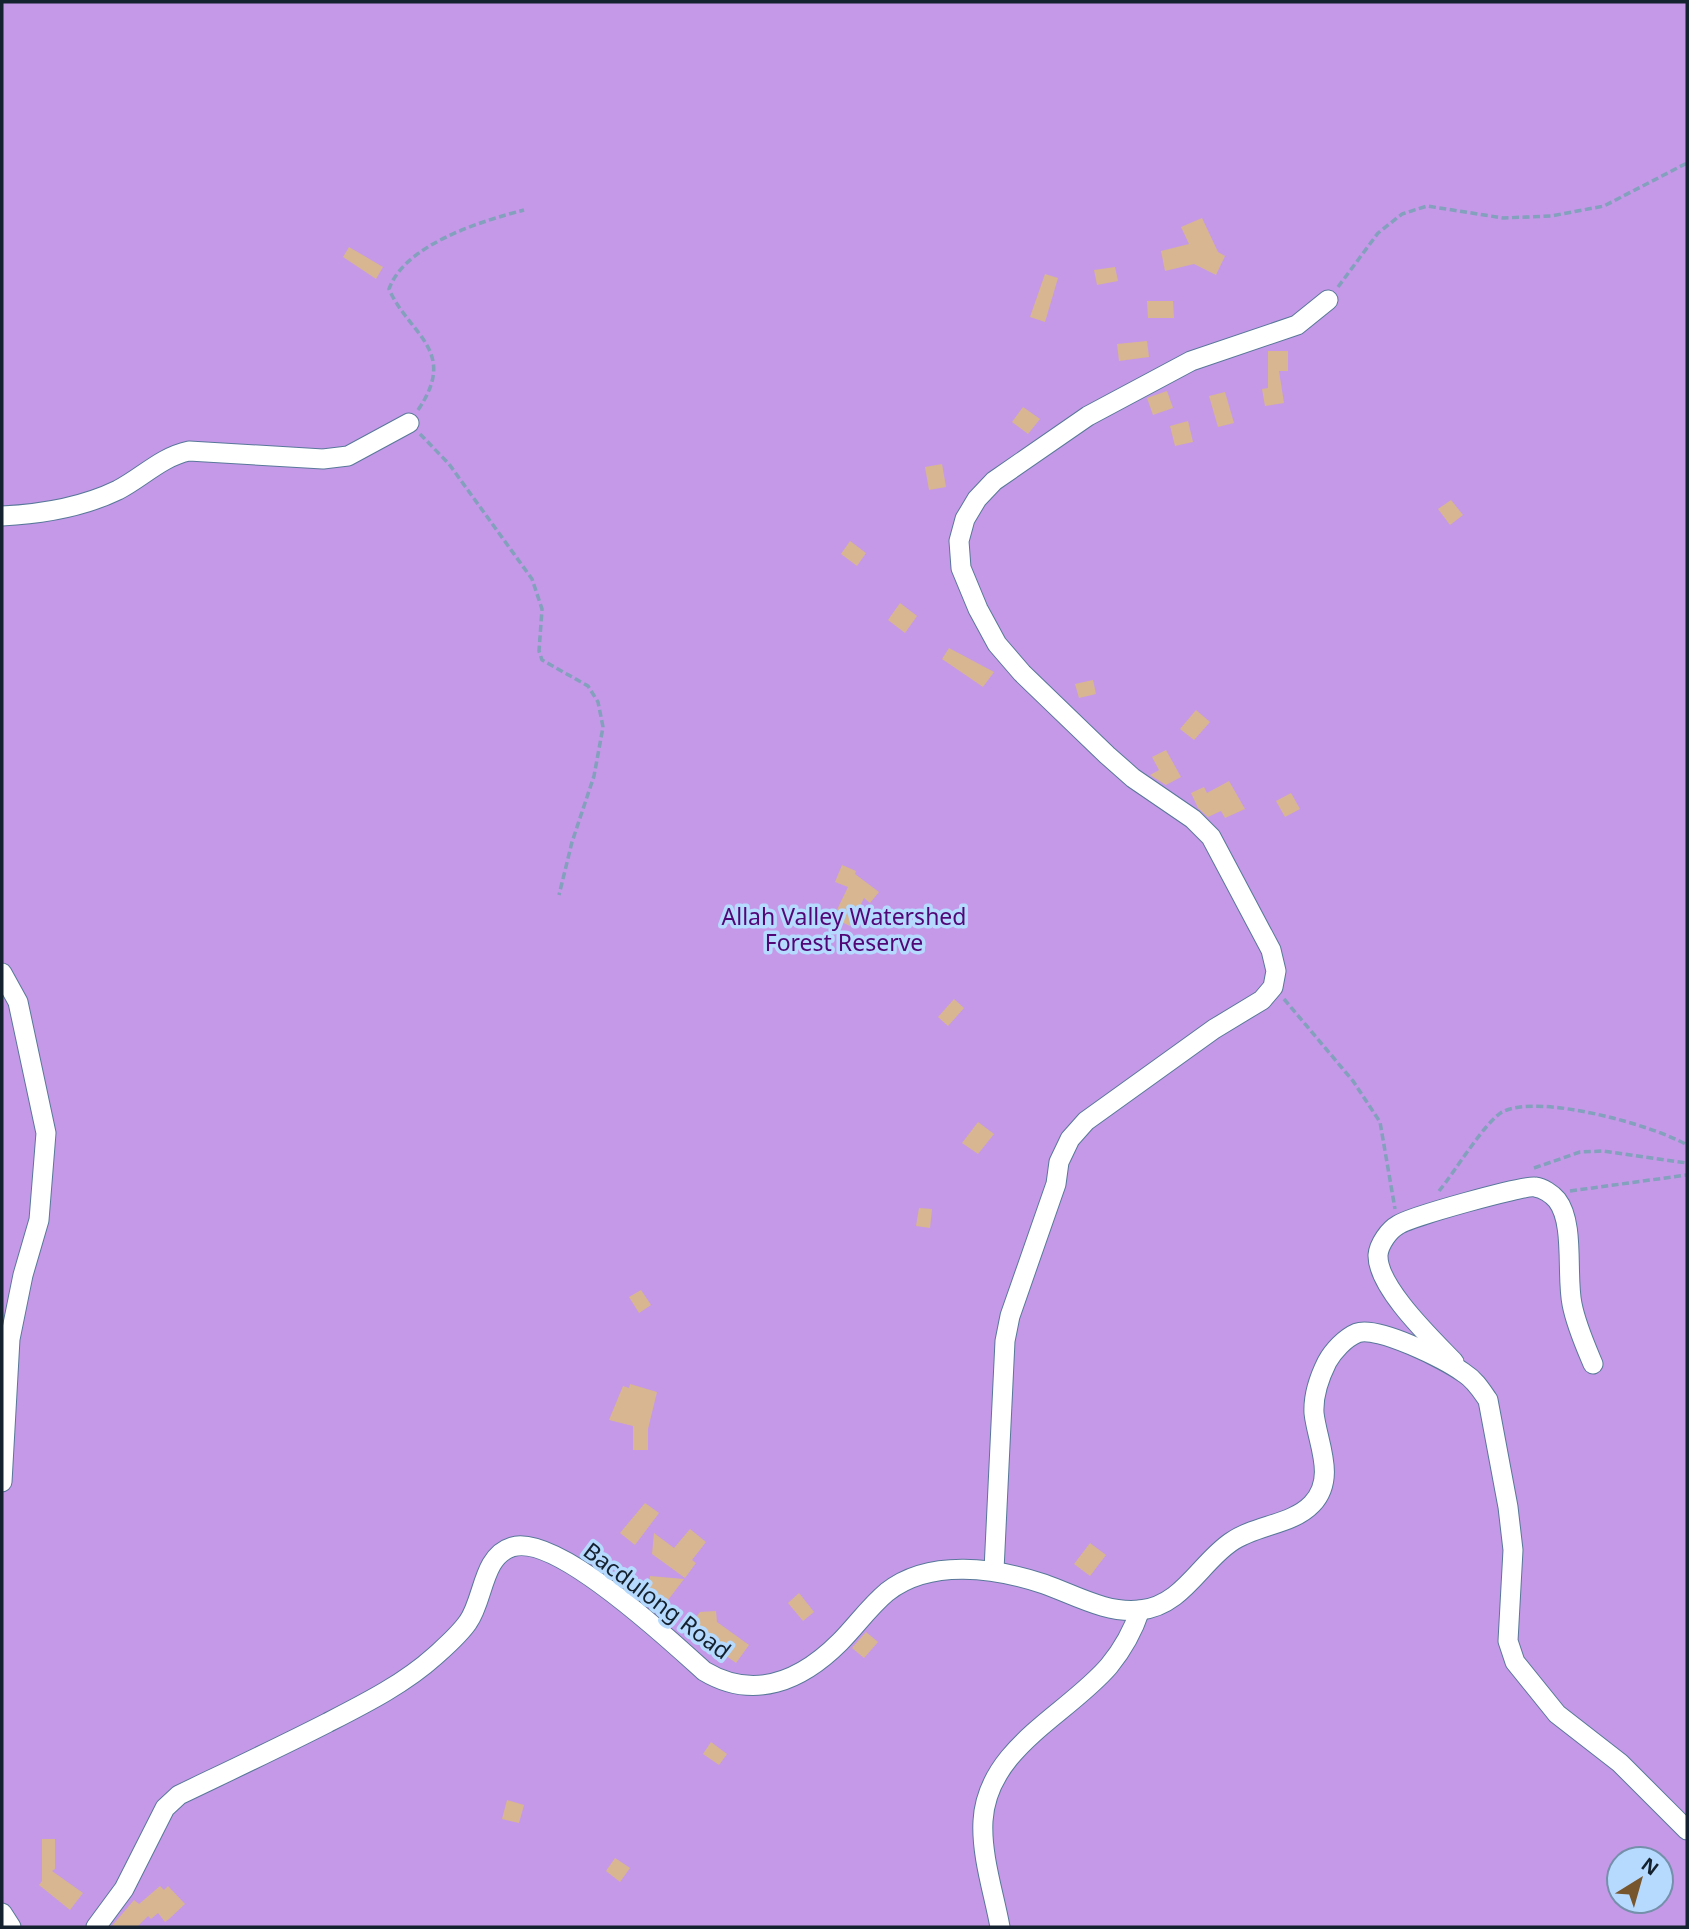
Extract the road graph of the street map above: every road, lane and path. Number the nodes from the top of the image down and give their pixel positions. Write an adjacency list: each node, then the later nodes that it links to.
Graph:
1 (1687, 163): 3 (path)
2 (524, 210): 4 (path)
3 (1328, 300): 8 (street)
4 (409, 423): 5 (street); 6 (path)
5 (2, 516)
6 (559, 895)
7 (2, 973): 18 (street)
8 (1273, 988): 15 (path); 19 (street)
9 (1687, 1145): 14 (path)
10 (1687, 1163): 11 (path)
11 (1528, 1171)
12 (1687, 1175): 13 (path)
13 (1551, 1194): 14 (street); 16 (street)
14 (1424, 1213): 15 (street)
15 (1397, 1225): 17 (street)
16 (1593, 1364)
17 (1464, 1373): 20 (street, Bacdulong Road); 21 (street, Bacdulong Road)
18 (2, 1482)
19 (994, 1570): 20 (street, Bacdulong Road); 24 (street, Bacdulong Road)
20 (1140, 1610): 25 (street)
21 (1687, 1830)
22 (2, 1913): 23 (street)
23 (11, 1927)
24 (96, 1927)
25 (1000, 1927)

